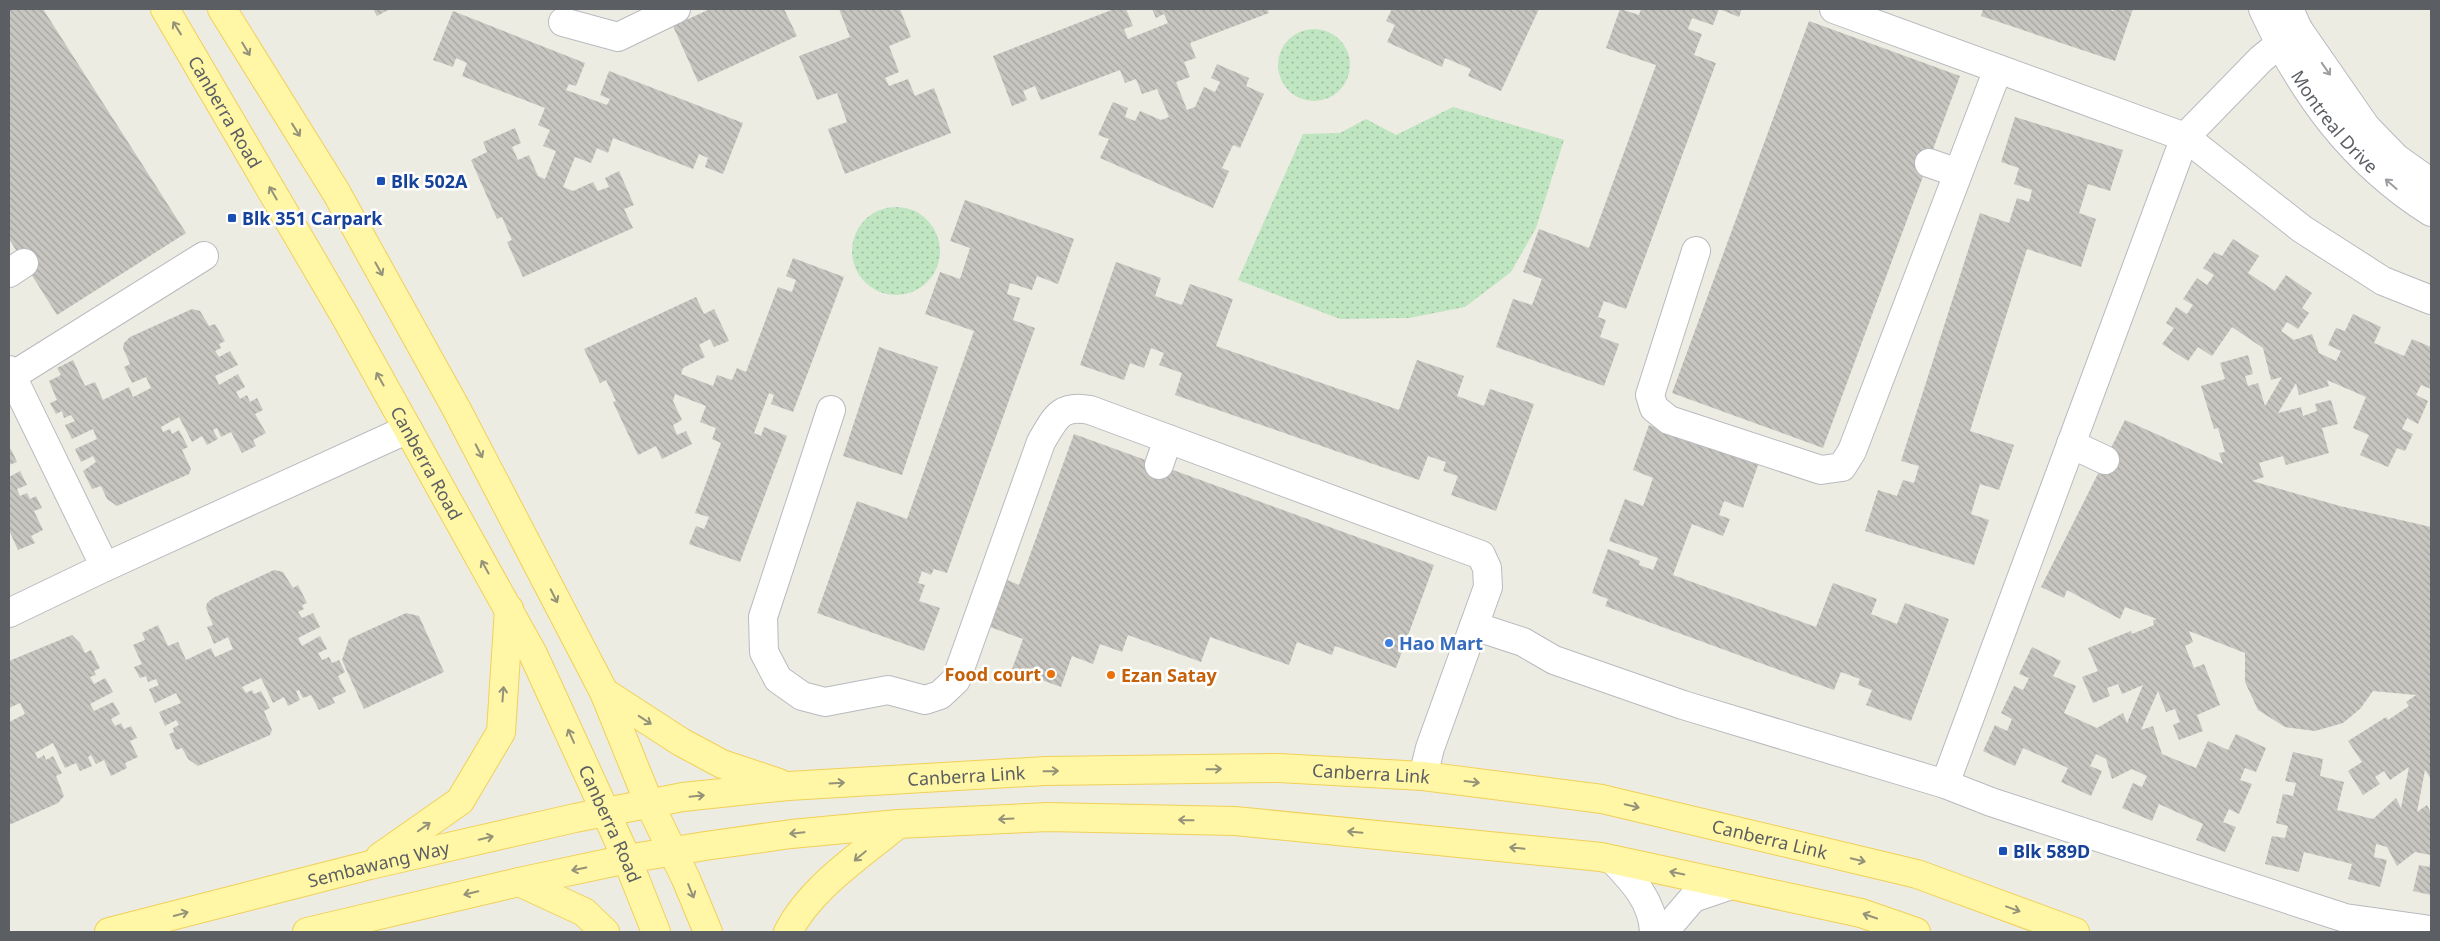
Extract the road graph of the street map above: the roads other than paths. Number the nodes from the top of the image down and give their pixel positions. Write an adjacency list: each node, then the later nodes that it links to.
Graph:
1 (165, 9): 19 (main road, Canberra Road, one-way to 1)
2 (222, 9): 28 (main road, one-way to 28)
3 (676, 9): 6 (street)
4 (1834, 9): 8 (street)
5 (2263, 9): 7 (street, Montreal Drive)
6 (563, 22)
7 (2289, 27): 9 (street); 12 (street, Montreal Drive, one-way to 12); 13 (street, Montreal Drive, one-way to 7)
8 (1998, 69): 9 (street); 11 (street)
9 (2185, 137): 16 (street); 21 (street)
10 (1928, 163): 11 (street)
11 (1958, 172): 14 (street)
12 (2431, 182)
13 (2431, 212)
14 (1696, 250)
15 (204, 256): 17 (street)
16 (2431, 300)
17 (12, 380): 24 (street)
18 (831, 410): 20 (street)
19 (408, 429): 24 (street); 25 (main road, Canberra Road, one-way to 19)
20 (1168, 439): 23 (street); 27 (street)
21 (2072, 444): 22 (street); 30 (street)
22 (2104, 460)
23 (1159, 465)
24 (105, 567): 26 (street)
25 (509, 610): 33 (main road, Canberra Road, one-way to 25); 38 (main road, one-way to 25)
26 (9, 614)
27 (1474, 626): 29 (street); 30 (street)
28 (604, 692): 31 (main road, one-way to 31); 32 (main road)
29 (1423, 776): 31 (main road, Canberra Link, one-way to 29); 51 (main road, Canberra Link, one-way to 51)
30 (1945, 784): 41 (street)
31 (788, 786): 32 (main road, Canberra Link, one-way to 31)
32 (649, 803): 33 (main road, Sembawang Way); 35 (main road)
33 (606, 812): 36 (main road, Canberra Road); 38 (main road, Sembawang Way, one-way to 33)
34 (898, 824): 35 (main road, one-way to 35); 37 (main road, one-way to 34); 47 (main road, one-way to 47)
35 (672, 852): 36 (main road); 46 (main road, one-way to 46)
36 (627, 859): 39 (main road, one-way to 39); 45 (main road, Canberra Road)
37 (1613, 860): 40 (main road, one-way to 37); 48 (street)
38 (370, 865): 42 (main road, Sembawang Way, one-way to 38)
39 (519, 882): 43 (main road, one-way to 43); 44 (main road)
40 (1731, 885): 49 (street); 50 (main road, one-way to 40)
41 (2431, 930)
42 (109, 932)
43 (307, 932)
44 (604, 932)
45 (656, 932)
46 (708, 932)
47 (788, 932)
48 (1654, 932)
49 (1667, 932)
50 (1916, 932)
51 (2075, 932)

